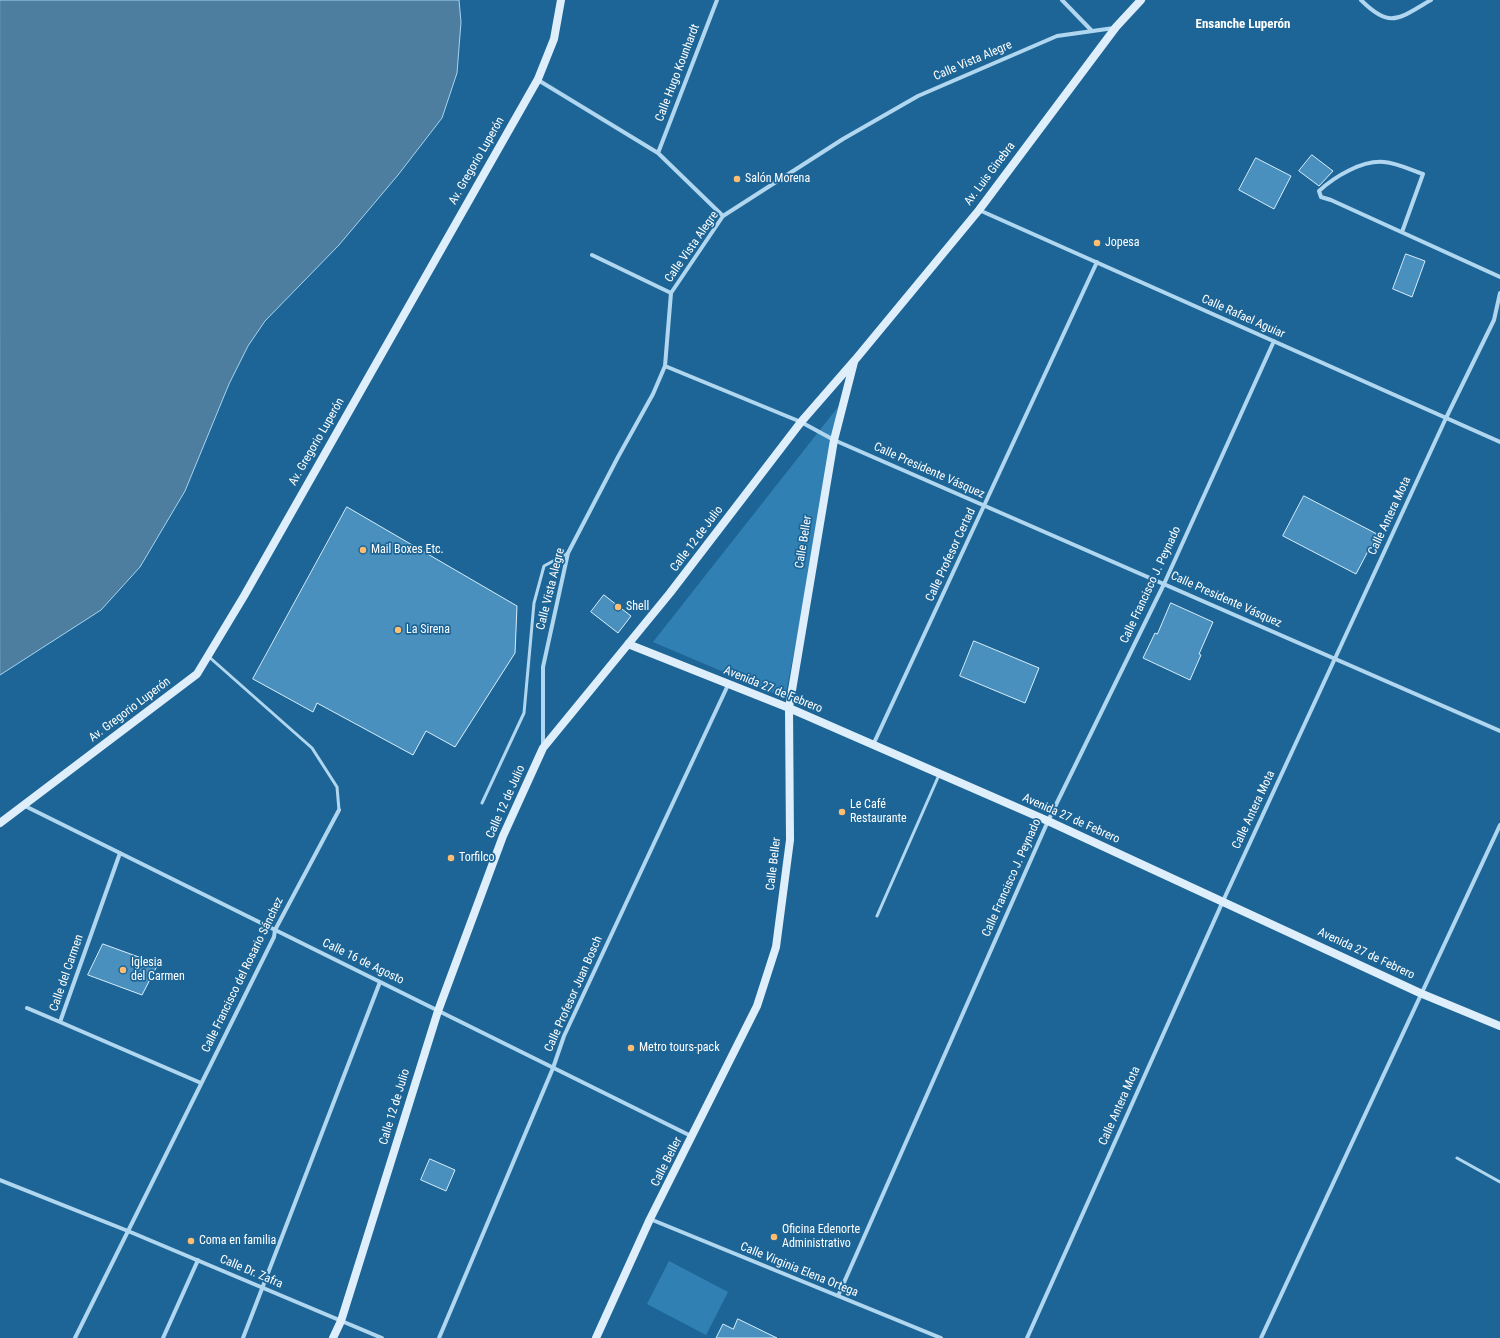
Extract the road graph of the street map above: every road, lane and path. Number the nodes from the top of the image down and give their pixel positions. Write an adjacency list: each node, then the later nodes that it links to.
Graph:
1 (562, 0): 9 (street, Av. Gregorio Luperón)
2 (717, 0): 10 (street, Calle Hugo Kounhardt)
3 (1062, 0): 8 (street)
4 (1141, 0): 7 (street, Av. Luis Ginebra)
5 (1361, 0): 6 (street)
6 (1431, 0)
7 (1116, 28): 8 (street, Calle Vista Alegre); 11 (street, Av. Luis Ginebra)
8 (1092, 31): 12 (street, Calle Vista Alegre)
9 (538, 79): 10 (street); 30 (street, Av. Gregorio Luperón)
10 (658, 153): 12 (street)
11 (978, 210): 15 (street, Calle Rafael Aguiar); 20 (street, Av. Luis Ginebra)
12 (723, 216): 17 (street, Calle Vista Alegre)
13 (1402, 232): 13 (street); 16 (street)
14 (592, 255): 17 (street)
15 (1097, 262): 19 (street, Calle Rafael Aguiar); 26 (street, Calle Profesor Certad)
16 (1500, 277)
17 (671, 293): 21 (street, Calle Vista Alegre)
18 (1500, 293): 22 (street, Calle Antera Mota)
19 (1274, 341): 22 (street, Calle Rafael Aguiar); 28 (street, Calle Francisco J. Peynado)
20 (855, 360): 23 (street, Calle 12 de Julio); 24 (street, Calle Beller)
21 (665, 366): 23 (street); 27 (street, Calle Vista Alegre)
22 (1446, 418): 25 (street, Calle Rafael Aguiar); 31 (street, Calle Antera Mota)
23 (801, 422): 24 (street, Calle Presidente Vásquez); 29 (street, Calle 12 de Julio)
24 (834, 440): 26 (street, Calle Presidente Vásquez); 33 (street, Calle Beller)
25 (1500, 442)
26 (985, 506): 28 (street, Calle Presidente Vásquez); 35 (street, Calle Profesor Certad)
27 (568, 553): 36 (street, Calle Vista Alegre); 38 (lane)
28 (1164, 584): 31 (street, Calle Presidente Vásquez); 41 (street, Calle Francisco J. Peynado)
29 (628, 644): 32 (street, Avenida 27 de Febrero); 36 (street, Calle 12 de Julio)
30 (208, 656): 39 (street, Av. Gregorio Luperón); 40 (lane, Calle Francisco del Rosario Sánchez)
31 (1334, 659): 34 (street, Calle Presidente Vásquez); 45 (street, Calle Antera Mota)
32 (728, 685): 33 (street, Avenida 27 de Febrero); 54 (street, Calle Profesor Juan Bosch)
33 (789, 708): 35 (street, Avenida 27 de Febrero); 56 (street, Calle Beller)
34 (1500, 731)
35 (873, 746): 37 (street, Avenida 27 de Febrero)
36 (543, 748): 51 (street, Calle 12 de Julio)
37 (939, 774): 41 (street, Avenida 27 de Febrero); 46 (lane)
38 (482, 804)
39 (23, 805): 42 (street, Av. Gregorio Luperón); 44 (street, Calle 16 de Agosto)
40 (339, 810): 47 (street, Calle Francisco del Rosario Sánchez)
41 (1048, 821): 45 (street, Avenida 27 de Febrero); 64 (street, Calle Francisco J. Peynado)
42 (0, 823)
43 (1500, 825): 49 (street)
44 (120, 853): 47 (street, Calle 16 de Agosto); 52 (street, Calle del Carmen)
45 (1223, 901): 49 (street, Avenida 27 de Febrero); 74 (street, Calle Antera Mota)
46 (877, 916)
47 (275, 930): 48 (street, Calle 16 de Agosto); 55 (street, Calle Francisco del Rosario Sánchez)
48 (380, 982): 51 (street, Calle 16 de Agosto); 63 (street)
49 (1420, 993): 53 (street, Avenida 27 de Febrero); 75 (street)
50 (27, 1008): 52 (street)
51 (438, 1011): 54 (street, Calle 16 de Agosto); 65 (street, Calle 12 de Julio)
52 (60, 1022): 55 (street, Calle del Carmen)
53 (1500, 1026)
54 (553, 1068): 56 (street, Calle 16 de Agosto); 71 (street, Calle Profesor Juan Bosch)
55 (201, 1083): 61 (street, Calle Francisco del Rosario Sánchez)
56 (693, 1137): 60 (street, Calle Beller)
57 (1457, 1158): 59 (lane)
58 (0, 1180): 61 (street, Calle Dr. Zafra)
59 (1500, 1182)
60 (650, 1219): 64 (street, Calle Virginia Elena Ortega); 72 (street, Calle Beller)
61 (128, 1231): 62 (street, Calle Dr. Zafra); 66 (street, Calle Francisco del Rosario Sánchez)
62 (198, 1260): 63 (street, Calle Dr. Zafra); 67 (street)
63 (263, 1288): 65 (street, Calle Dr. Zafra); 68 (street)
64 (838, 1296): 73 (street, Calle Virginia Elena Ortega)
65 (340, 1321): 69 (street, Calle 12 de Julio); 70 (street, Calle Dr. Zafra)
66 (75, 1338)
67 (163, 1338)
68 (243, 1338)
69 (333, 1338)
70 (382, 1338)
71 (439, 1338)
72 (596, 1338)
73 (941, 1338)
74 (1027, 1338)
75 (1261, 1338)

